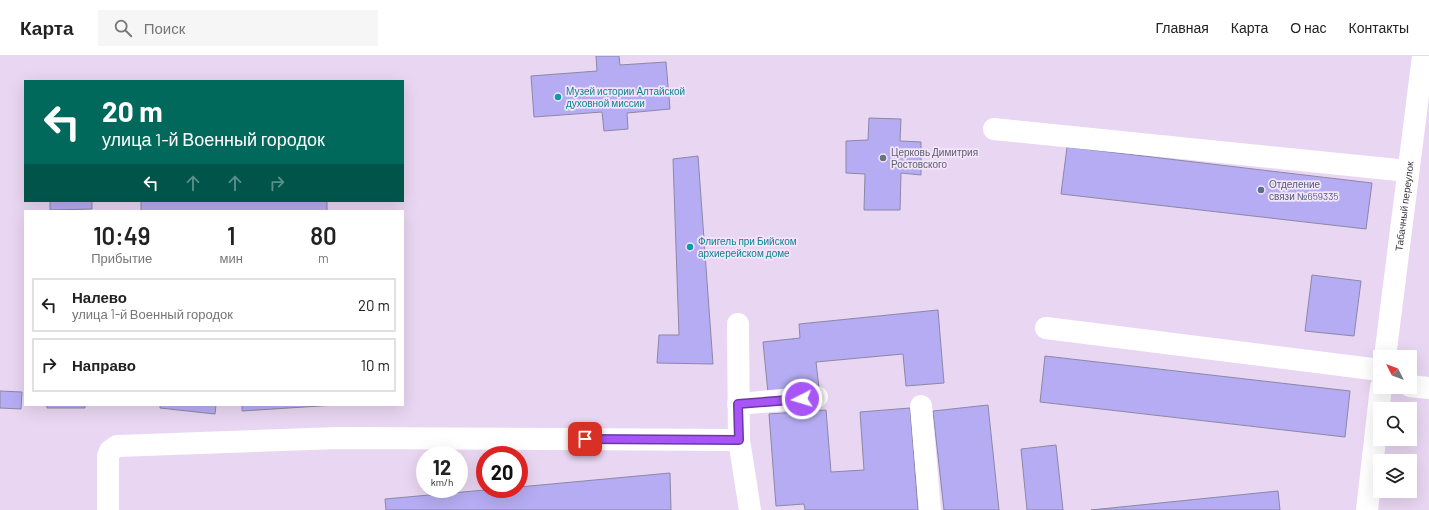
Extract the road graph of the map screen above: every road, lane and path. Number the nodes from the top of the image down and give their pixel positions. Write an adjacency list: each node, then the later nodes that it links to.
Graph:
1 (1423, 56): 3 (street, Табачный переулок)
2 (994, 129): 3 (street)
3 (1408, 171): 6 (street, Табачный переулок)
4 (738, 324): 12 (street)
5 (1046, 328): 7 (street)
6 (1386, 350)
7 (1373, 369)
8 (1417, 387): 9 (street)
9 (1429, 388)
10 (1380, 394): 18 (street)
11 (818, 397): 12 (street)
12 (738, 404): 14 (street)
13 (921, 406): 17 (street)
14 (739, 440): 15 (street); 16 (street)
15 (108, 510)
16 (750, 510)
17 (930, 510)
18 (1367, 510)

